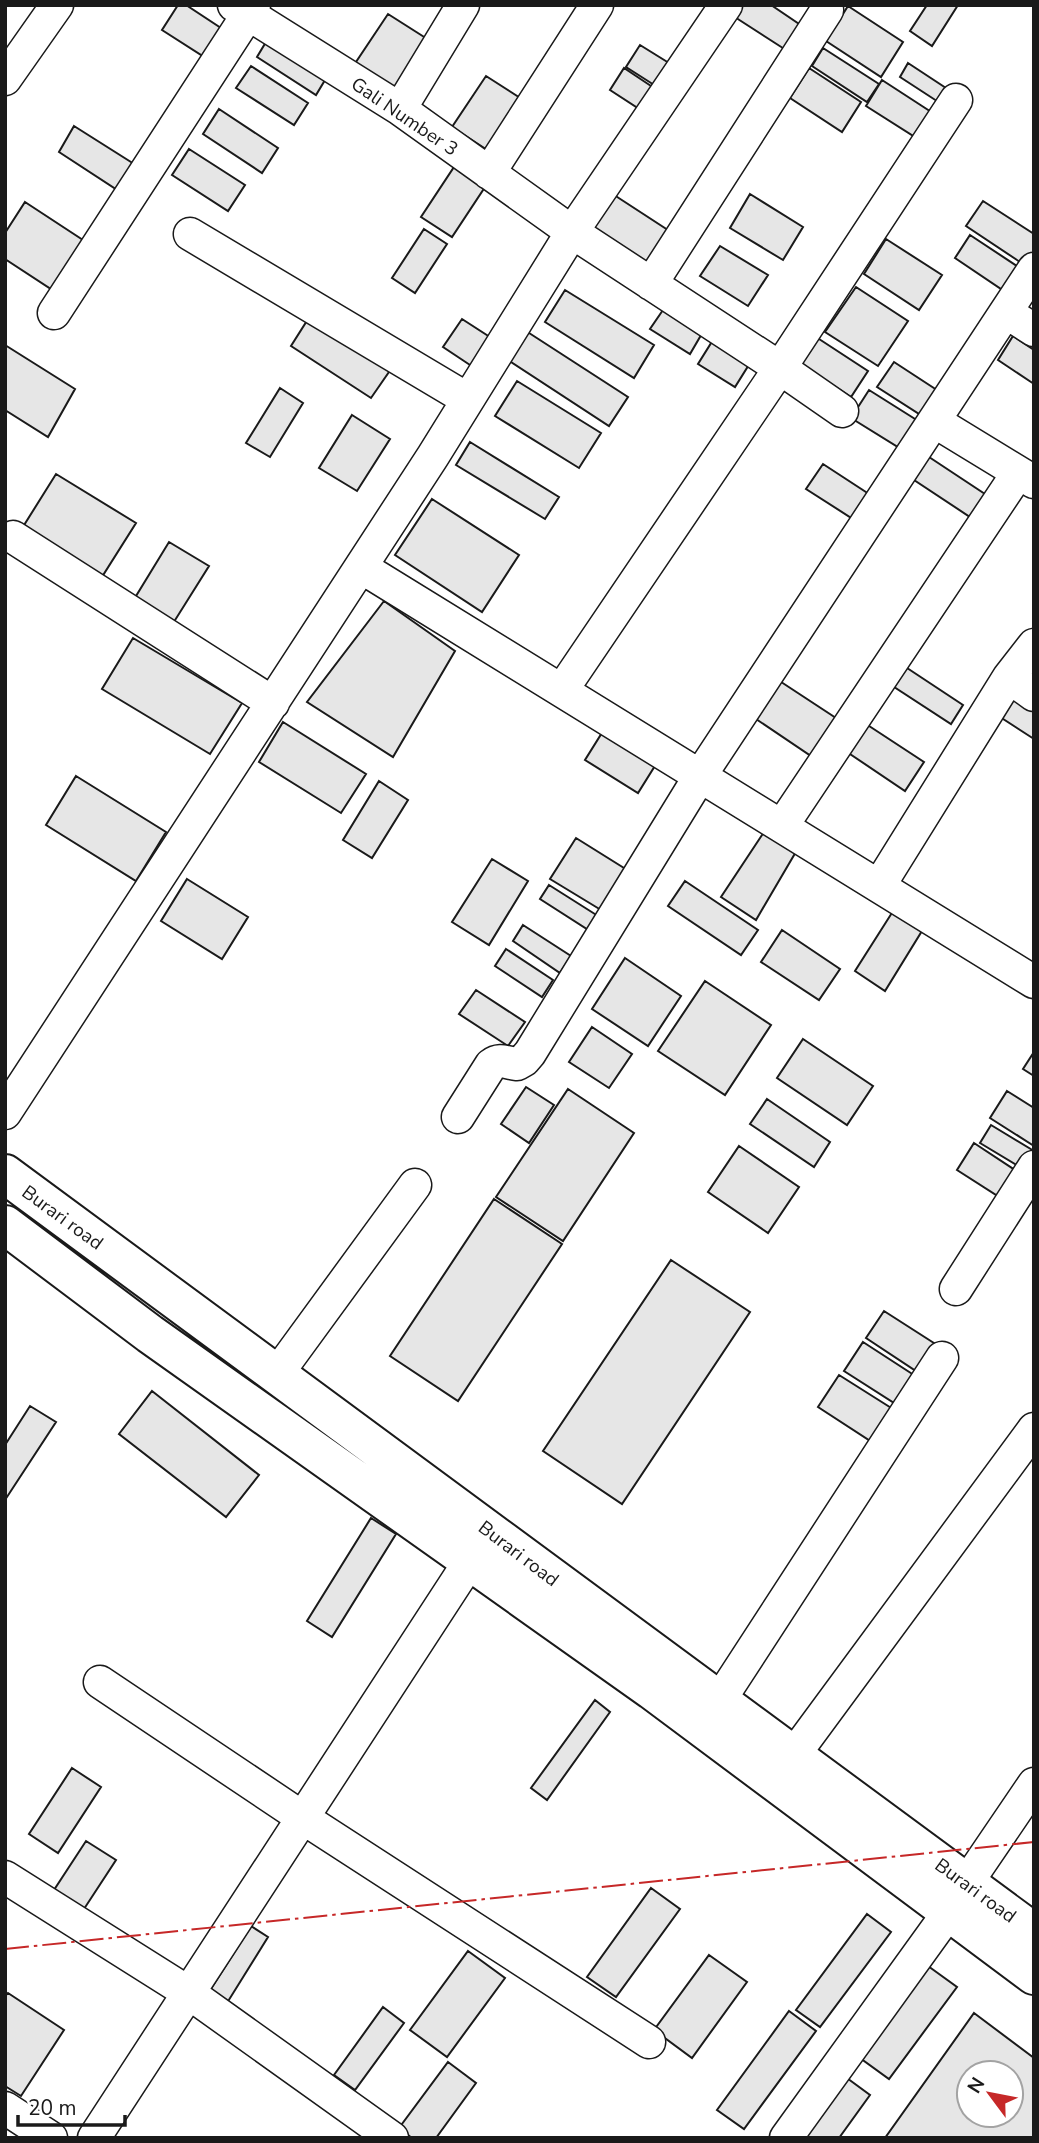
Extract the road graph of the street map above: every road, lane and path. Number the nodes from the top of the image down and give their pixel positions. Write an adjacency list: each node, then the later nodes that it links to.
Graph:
1 (57, 5): 7 (street)
2 (463, 5): 9 (street)
3 (597, 5): 10 (street)
4 (726, 5): 11 (street)
5 (245, 8): 9 (street, Gali Number 3); 16 (street)
6 (827, 10): 14 (street)
7 (5, 79)
8 (956, 100): 18 (street)
9 (400, 110): 10 (street, Gali Number 3)
10 (489, 173): 11 (street, Gali Number 3)
11 (572, 232): 14 (street, Gali Number 3); 19 (street)
12 (190, 234): 19 (street)
13 (1034, 269): 15 (street)
14 (651, 284): 18 (street, Gali Number 3)
15 (1006, 312): 17 (street); 21 (street)
16 (54, 313)
17 (1034, 330)
18 (780, 368): 20 (street, Gali Number 3); 27 (street)
19 (467, 399): 24 (street)
20 (842, 411)
21 (934, 422): 22 (street); 29 (street)
22 (1026, 478): 30 (street)
23 (13, 537): 28 (street)
24 (361, 567): 27 (street); 28 (street)
25 (1034, 645): 26 (street)
26 (1022, 686): 31 (street)
27 (562, 690): 29 (street)
28 (273, 703): 33 (street)
29 (700, 776): 30 (street); 34 (street)
30 (782, 826): 31 (street)
31 (879, 886): 32 (street)
32 (1034, 982)
33 (5, 1113)
34 (458, 1117)
35 (1034, 1167): 39 (street)
36 (5, 1174): 41 (main road, Burari road)
37 (415, 1185): 41 (street)
38 (5, 1225): 44 (main road, Burari road)
39 (956, 1289)
40 (942, 1358): 46 (street)
41 (277, 1374): 44 (main road, Burari road)
42 (1034, 1429): 43 (street)
43 (1023, 1464): 47 (street)
44 (480, 1546): 46 (main road, Burari road); 49 (street); 51 (main road, Burari road)
45 (100, 1682): 49 (street)
46 (719, 1701): 47 (main road, Burari road)
47 (793, 1756): 51 (main road, Burari road)
48 (1034, 1784): 51 (street)
49 (303, 1818): 54 (street); 55 (street)
50 (5, 1877): 54 (street)
51 (958, 1898): 52 (main road, Burari road); 53 (main road, Burari road); 60 (street)
52 (1034, 1933)
53 (1034, 1975)
54 (189, 1993): 58 (street); 59 (street)
55 (649, 2042)
56 (5, 2108): 57 (street)
57 (51, 2138)
58 (94, 2138)
59 (392, 2138)
60 (786, 2138)

